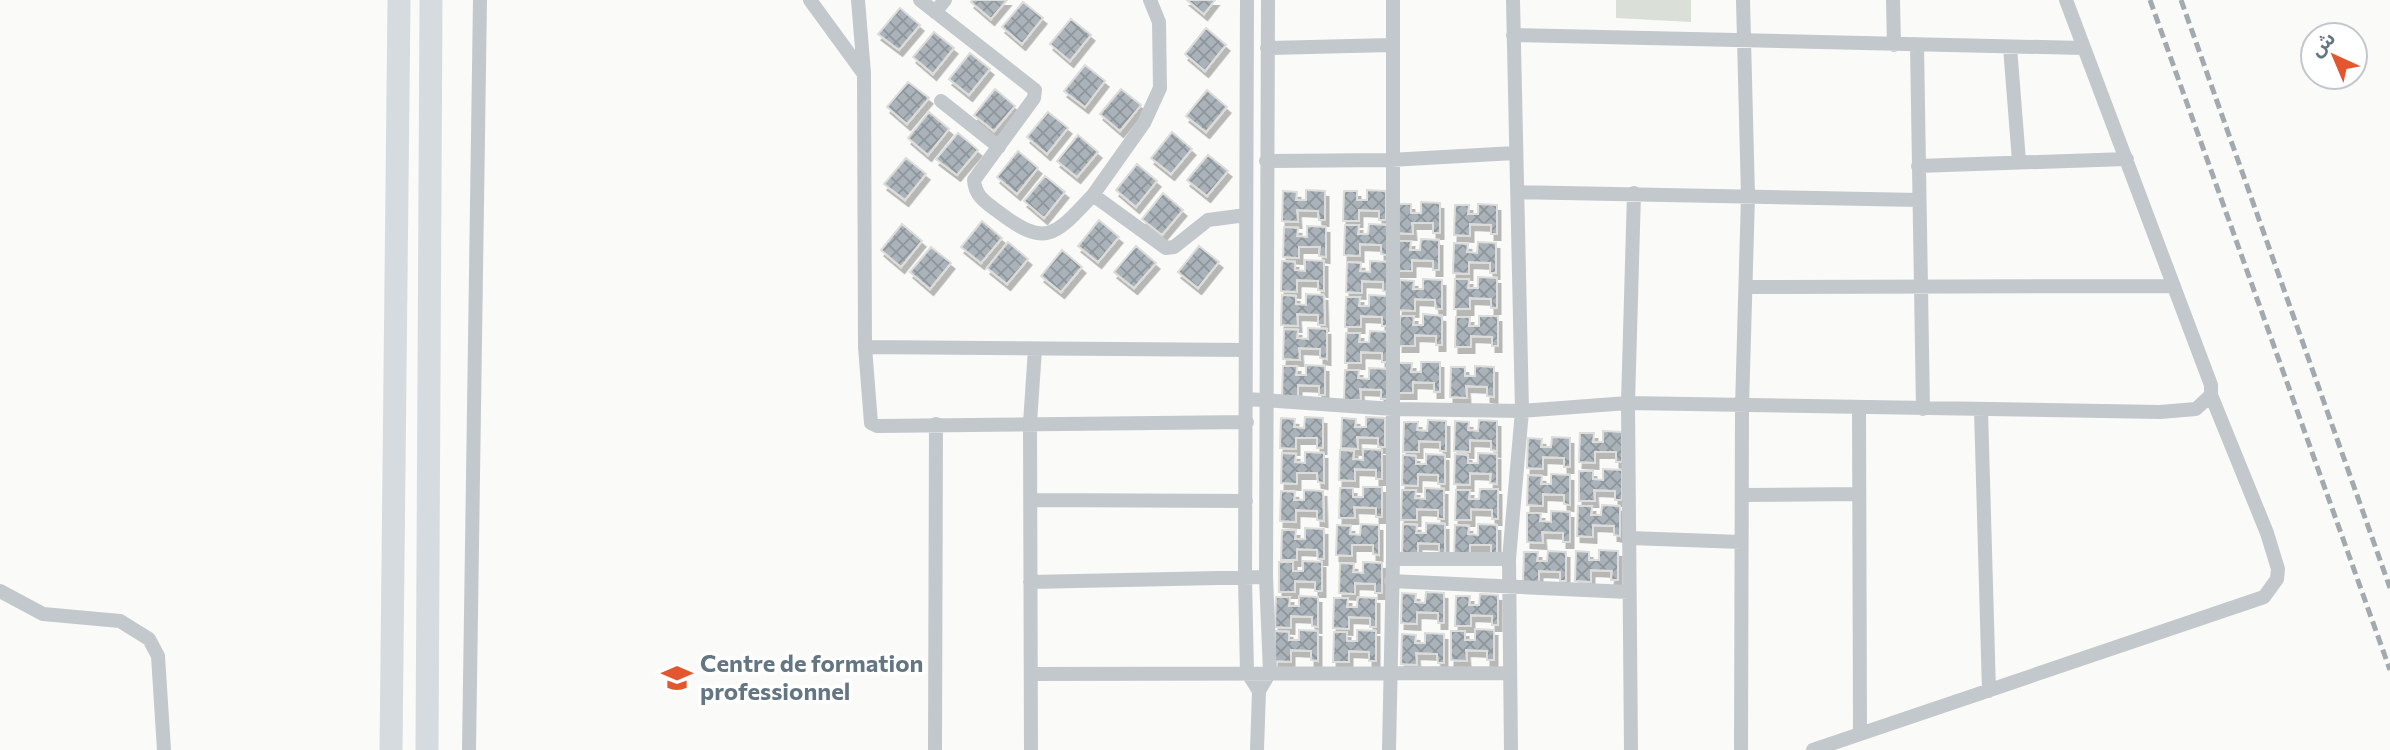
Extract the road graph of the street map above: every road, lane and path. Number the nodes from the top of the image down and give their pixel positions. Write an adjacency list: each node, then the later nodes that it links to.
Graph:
1 (399, 0): 83 (main road)
2 (431, 0): 84 (main road)
3 (480, 0): 85 (street)
4 (810, 0): 25 (street)
5 (858, 0): 25 (street)
6 (920, 0): 16 (street)
7 (945, 0): 16 (street)
8 (1150, 0): 36 (street)
9 (1247, 0): 39 (street)
10 (1268, 0): 23 (street)
11 (1393, 0): 20 (street)
12 (1513, 0): 17 (street)
13 (1743, 0): 18 (street)
14 (1893, 0): 19 (street)
15 (2066, 0): 24 (street)
16 (935, 12): 27 (street)
17 (1513, 35): 18 (street); 28 (street)
18 (1742, 42): 19 (street); 37 (street)
19 (1894, 44): 21 (street)
20 (1391, 45): 23 (street); 30 (street)
21 (1917, 45): 22 (street); 33 (street)
22 (2010, 47): 24 (street); 32 (street)
23 (1267, 48): 31 (street)
24 (2083, 48): 29 (street)
25 (864, 74): 43 (street)
26 (942, 101): 27 (street)
27 (999, 147): 36 (street)
28 (1515, 153): 30 (street); 34 (street)
29 (2127, 159): 32 (street); 41 (street)
30 (1390, 160): 31 (street); 52 (street)
31 (1266, 161): 48 (street)
32 (2019, 161): 33 (street)
33 (1919, 166): 38 (street)
34 (1517, 192): 35 (street); 55 (street)
35 (1634, 193): 37 (street); 49 (street)
36 (1093, 195): 39 (street)
37 (1748, 196): 38 (street); 42 (street)
38 (1919, 200): 40 (street)
39 (1245, 215): 45 (street)
40 (1923, 285): 41 (street); 42 (street); 53 (street)
41 (2174, 286): 46 (street)
42 (1746, 287): 50 (street)
43 (865, 347): 44 (street); 58 (street)
44 (1035, 349): 45 (street); 57 (street)
45 (1246, 350): 47 (street)
46 (2211, 395): 54 (street); 80 (street)
47 (1247, 399): 48 (street); 56 (street)
48 (1266, 400): 52 (street); 67 (street)
49 (1628, 404): 50 (street); 55 (street); 63 (street)
50 (1742, 407): 51 (street); 60 (street)
51 (1859, 408): 53 (street); 59 (street)
52 (1393, 409): 55 (street); 65 (street)
53 (1923, 409): 54 (street)
54 (1980, 410): 80 (street)
55 (1521, 411): 66 (street)
56 (1247, 422): 57 (street); 62 (street)
57 (1030, 423): 58 (street); 61 (street)
58 (936, 424): 86 (street)
59 (1859, 494): 60 (street); 81 (street)
60 (1742, 495): 64 (street)
61 (1031, 500): 62 (street); 70 (street)
62 (1246, 500): 68 (street)
63 (1630, 538): 64 (street); 73 (street)
64 (1741, 542): 92 (street)
65 (1393, 558): 66 (street); 69 (street)
66 (1509, 559): 71 (street)
67 (1266, 578): 68 (street); 75 (street)
68 (1245, 579): 70 (street); 74 (street)
69 (1391, 581): 71 (street); 76 (street)
70 (1030, 582): 78 (street)
71 (1510, 586): 73 (street); 77 (street)
72 (0, 591): 82 (street)
73 (1629, 592): 91 (street)
74 (1247, 672): 75 (street); 78 (street); 79 (street)
75 (1270, 672): 76 (street); 79 (street)
76 (1390, 672): 77 (street); 89 (street)
77 (1510, 673): 90 (street)
78 (1031, 674): 87 (street)
79 (1259, 691): 88 (street)
80 (1989, 691): 81 (street)
81 (1860, 733): 93 (street)
82 (164, 750)
83 (391, 750)
84 (427, 750)
85 (469, 750)
86 (935, 750)
87 (1031, 750)
88 (1258, 750)
89 (1389, 750)
90 (1511, 750)
91 (1631, 750)
92 (1741, 750)
93 (1813, 750)

